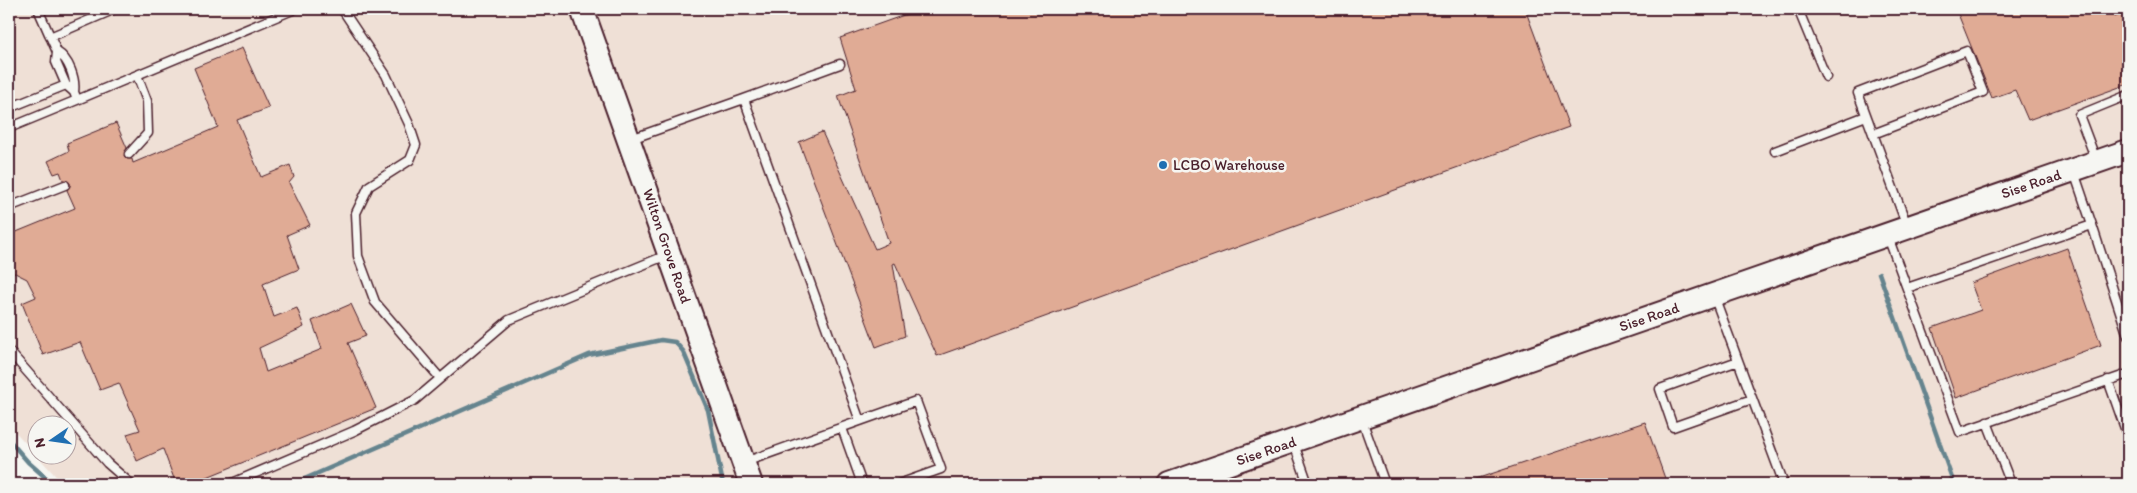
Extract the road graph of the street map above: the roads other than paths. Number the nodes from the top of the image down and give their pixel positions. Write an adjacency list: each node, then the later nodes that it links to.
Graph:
1 (38, 9): 7 (lane)
2 (115, 9): 7 (lane)
3 (295, 9): 10 (lane)
4 (342, 9): 38 (lane)
5 (582, 9): 20 (street, Wilton Grove Road)
6 (1798, 9): 11 (lane)
7 (50, 37): 8 (lane)
8 (57, 52): 12 (lane); 14 (lane)
9 (840, 64): 15 (lane)
10 (137, 74): 14 (lane); 23 (lane)
11 (1826, 78)
12 (66, 85): 14 (lane); 16 (lane)
13 (2128, 95): 24 (lane)
14 (75, 96): 18 (lane)
15 (744, 98): 20 (lane); 42 (lane)
16 (9, 108)
17 (1866, 116): 19 (lane); 19 (lane); 21 (lane)
18 (9, 128)
19 (1873, 134): 29 (lane)
20 (629, 140): 31 (street, Wilton Grove Road)
21 (1775, 151)
22 (2128, 153): 24 (street, Sise Road)
23 (130, 154)
24 (2097, 162): 25 (street, Sise Road)
25 (2073, 170): 28 (lane); 29 (street, Sise Road)
26 (65, 185): 27 (lane)
27 (9, 207)
28 (2092, 225): 32 (lane); 34 (lane)
29 (1908, 227): 30 (street, Sise Road)
30 (1887, 235): 32 (lane); 33 (street, Sise Road)
31 (670, 254): 38 (lane); 47 (street, Wilton Grove Road)
32 (1907, 288): 43 (lane)
33 (1713, 295): 36 (lane); 41 (street, Sise Road)
34 (2128, 336)
35 (9, 351): 48 (lane)
36 (1738, 361): 40 (lane); 40 (lane)
37 (2128, 374): 39 (lane)
38 (440, 378): 49 (lane)
39 (2108, 380): 43 (lane); 45 (lane)
40 (1752, 399): 56 (lane)
41 (1361, 418): 46 (street, Sise Road); 55 (lane)
42 (860, 421): 44 (lane); 52 (lane)
43 (1987, 422): 57 (lane)
44 (842, 428): 47 (lane); 51 (lane)
45 (2128, 437)
46 (1293, 441): 53 (street, Sise Road); 54 (lane)
47 (744, 463): 50 (street, Wilton Grove Road)
48 (131, 484)
49 (230, 484)
50 (751, 484)
51 (862, 484)
52 (899, 484)
53 (1169, 484)
54 (1308, 484)
55 (1384, 484)
56 (1784, 484)
57 (2011, 484)

